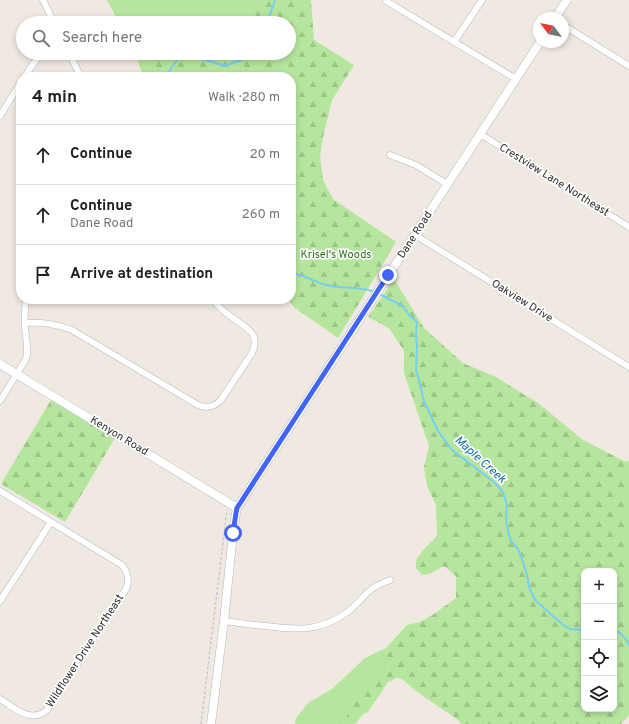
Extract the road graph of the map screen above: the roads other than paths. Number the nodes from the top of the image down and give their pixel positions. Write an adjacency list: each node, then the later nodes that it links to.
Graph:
1 (43, 0): 6 (street)
2 (482, 0): 8 (street)
3 (567, 0): 5 (street)
4 (386, 1): 8 (street)
5 (559, 12)
6 (51, 16)
7 (569, 29): 12 (street)
8 (454, 42): 15 (street)
9 (536, 48): 15 (street, Dane Road)
10 (35, 60): 13 (street)
11 (72, 60): 14 (street)
12 (629, 66)
13 (27, 72)
14 (78, 72)
15 (516, 79): 18 (street, Dane Road)
16 (16, 90): 17 (street)
17 (0, 116)
18 (480, 134): 20 (street, Dane Road); 21 (street, Crestview Lane Northeast)
19 (390, 155): 20 (street)
20 (448, 184): 22 (street, Dane Road)
21 (629, 227)
22 (414, 235): 27 (street, Oakview Drive); 31 (street, Dane Road)
23 (26, 304): 25 (street)
24 (217, 304): 25 (street)
25 (25, 323): 28 (street)
26 (0, 364): 28 (street, Kenyon Road)
27 (629, 367)
28 (17, 374): 29 (street); 31 (street, Kenyon Road)
29 (0, 401)
30 (0, 491): 32 (street, Wildflower Drive Northeast)
31 (237, 508): 35 (street)
32 (51, 522): 34 (street); 36 (street, Wildflower Drive Northeast)
33 (390, 580): 35 (street)
34 (0, 600)
35 (224, 621): 37 (street)
36 (0, 699)
37 (211, 724)

